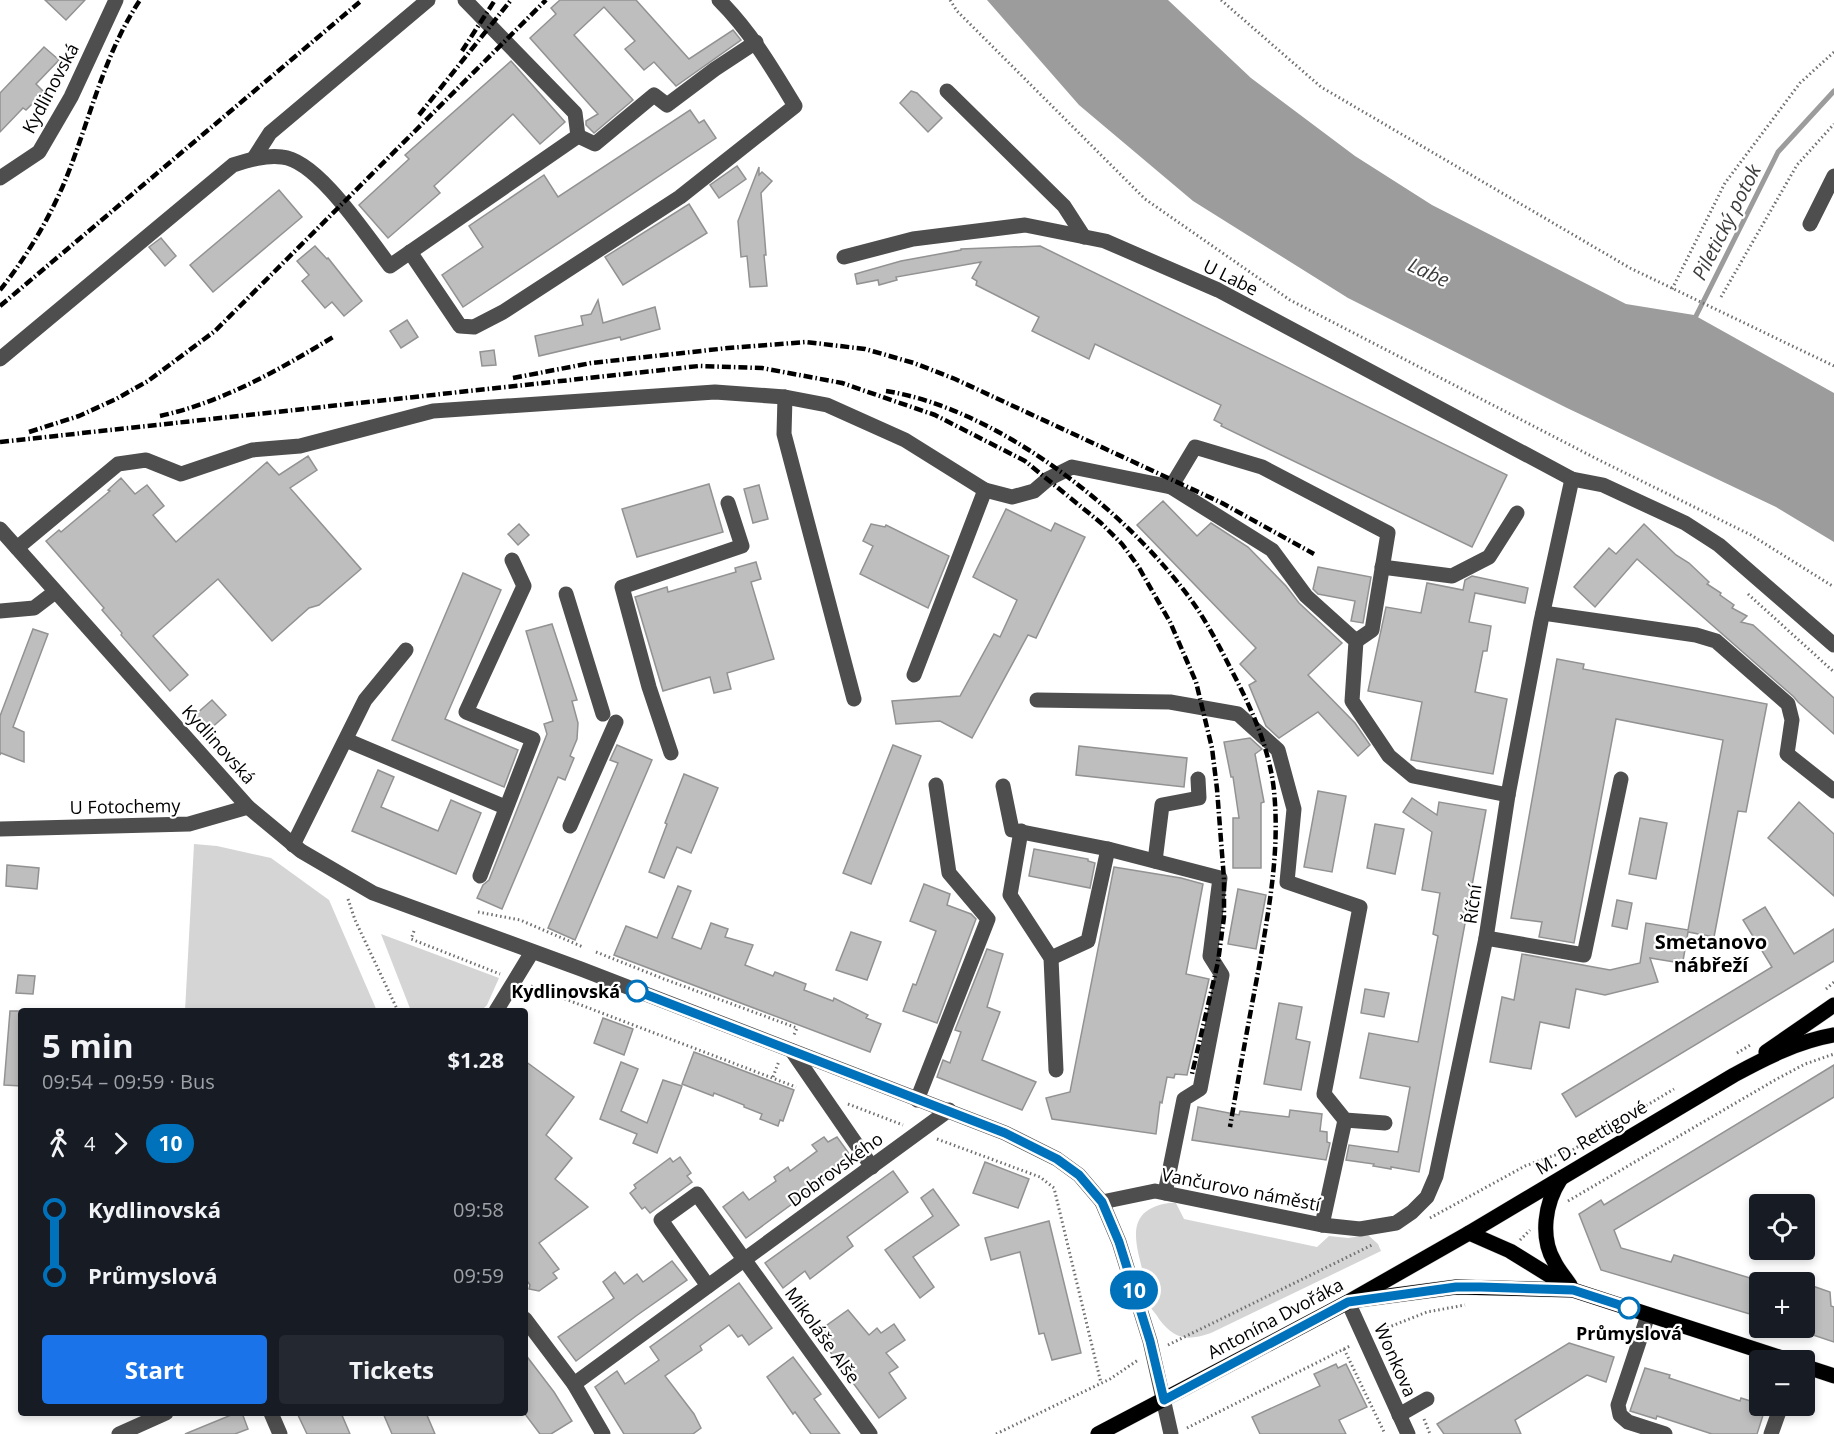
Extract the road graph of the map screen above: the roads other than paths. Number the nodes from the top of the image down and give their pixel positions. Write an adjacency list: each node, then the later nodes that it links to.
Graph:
1 (116, 0): 10 (street, Kydlinovská)
2 (428, 0): 8 (street)
3 (465, 0): 7 (street)
4 (719, 0): 5 (street)
5 (756, 42): 7 (street); 13 (street)
6 (947, 91): 12 (street)
7 (578, 136): 13 (street)
8 (254, 158): 13 (street); 15 (street)
9 (1834, 176): 11 (street)
10 (0, 178)
11 (1810, 224)
12 (1084, 237): 14 (street, U Labe); 17 (street, U Labe)
13 (410, 252)
14 (844, 257)
15 (0, 359)
16 (785, 397): 19 (street); 23 (street); 34 (street)
17 (1572, 478): 29 (street, Říční); 31 (street)
18 (1171, 487): 19 (street); 25 (street); 30 (street)
19 (985, 490): 33 (street)
20 (728, 503): 37 (street)
21 (1517, 513): 25 (street)
22 (0, 529): 23 (street, Kydlinovská)
23 (17, 548): 26 (street, Kydlinovská)
24 (512, 560): 45 (street)
25 (1382, 567): 30 (street)
26 (55, 592): 28 (street); 44 (street, Kydlinovská)
27 (566, 594): 46 (street)
28 (0, 611)
29 (1543, 613): 42 (street); 43 (street, Říční)
30 (1356, 641): 43 (street)
31 (1834, 645)
32 (406, 650): 36 (street)
33 (915, 675)
34 (854, 699)
35 (1037, 700): 64 (street)
36 (346, 740): 45 (street); 49 (street)
37 (671, 753)
38 (1198, 778): 51 (street)
39 (1621, 778): 53 (street)
40 (936, 785): 62 (street)
41 (1003, 786): 48 (street)
42 (1834, 790)
43 (1508, 795): 53 (street, Říční)
44 (248, 807): 47 (street, U Fotochemy); 49 (street, Kydlinovská)
45 (505, 807): 52 (street)
46 (570, 826)
47 (0, 829)
48 (1021, 831): 50 (street); 55 (street)
49 (293, 845): 54 (street, Kydlinovská)
50 (1108, 849): 51 (street); 55 (street)
51 (1155, 861): 68 (street)
52 (480, 876)
53 (1486, 938): 69 (street, Říční)
54 (532, 952): 57 (street); 59 (street, Kydlinovská)
55 (1051, 958): 60 (street)
56 (1834, 1005): 61 (main road, M. D. Rettigové)
57 (498, 1008)
58 (1834, 1035): 61 (main road, M. D. Rettigové)
59 (788, 1050): 62 (street, Kydlinovská); 66 (street)
60 (1056, 1070)
61 (1734, 1075): 67 (main road, M. D. Rettigové)
62 (917, 1100): 63 (street, Kydlinovská)
63 (949, 1110): 66 (street, Dobrovského); 70 (street, Kydlinovská)
64 (1346, 1120): 65 (street); 71 (street)
65 (1385, 1123)
66 (872, 1167): 73 (street, Dobrovského)
67 (1561, 1178): 72 (main road, M. D. Rettigové); 75 (main road)
68 (1165, 1192): 70 (street, Vančurovo náměstí); 71 (street, Vančurovo náměstí)
69 (1427, 1197): 71 (street, Vančurovo náměstí)
70 (1102, 1202): 83 (street)
71 (1322, 1225)
72 (1468, 1233): 75 (main road); 76 (main road, Antonína Dvořáka)
73 (744, 1259): 74 (street, Dobrovského); 74 (street); 92 (street, Mikoláše Alše)
74 (708, 1286): 82 (street, Dobrovského)
75 (1573, 1290): 76 (main road); 77 (main road)
76 (1348, 1302): 83 (main road, Antonína Dvořáka); 85 (street, Wonkova)
77 (1648, 1315): 79 (main road); 96 (street)
78 (528, 1323): 82 (street)
79 (1757, 1350)
80 (1815, 1370): 81 (main road)
81 (1834, 1376)
82 (574, 1384): 91 (street)
83 (1164, 1400): 93 (main road, Antonína Dvořáka); 94 (street)
84 (1422, 1402): 85 (street)
85 (1399, 1415): 95 (street, Wonkova)
86 (159, 1416): 89 (street)
87 (272, 1416): 90 (street)
88 (1777, 1416): 97 (street)
89 (119, 1434)
90 (280, 1434)
91 (603, 1434)
92 (870, 1434)
93 (1098, 1434)
94 (1171, 1434)
95 (1408, 1434)
96 (1665, 1434)
97 (1771, 1434)

